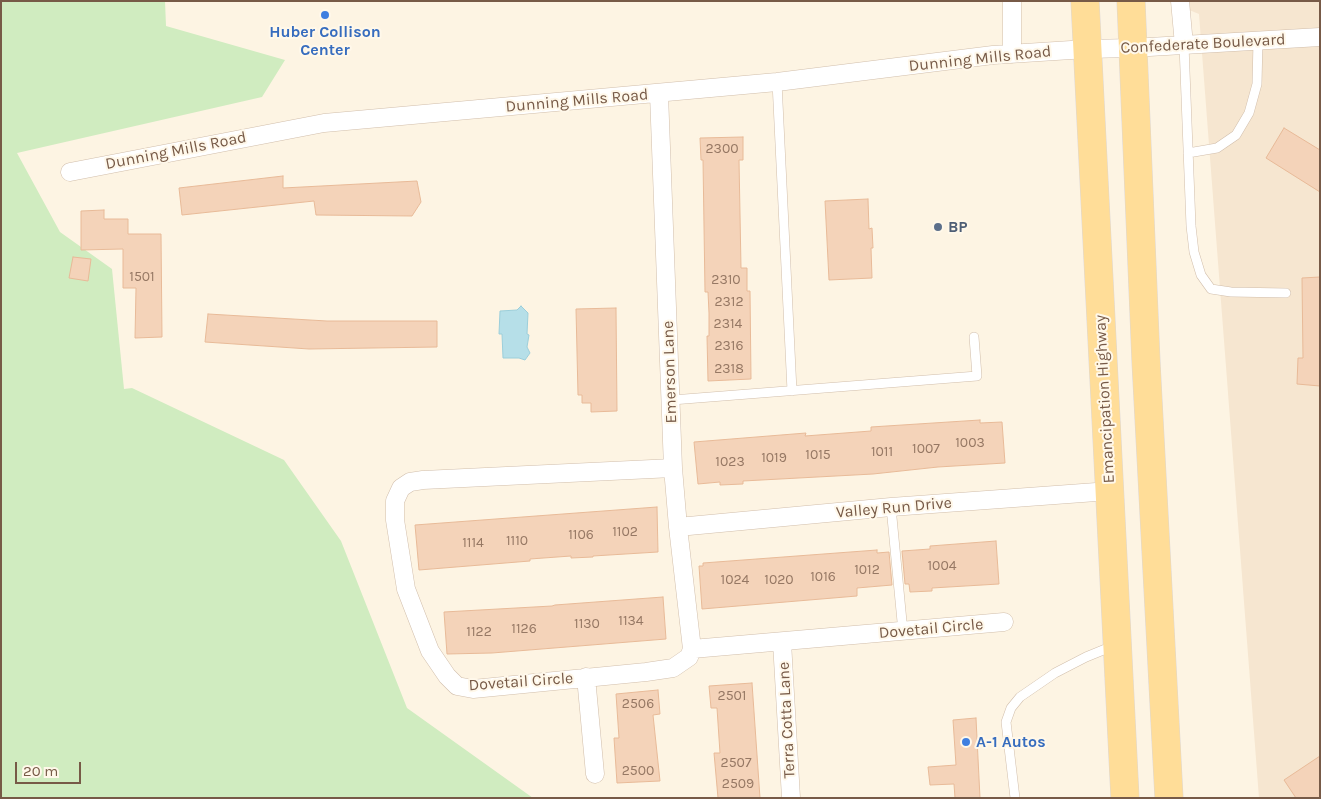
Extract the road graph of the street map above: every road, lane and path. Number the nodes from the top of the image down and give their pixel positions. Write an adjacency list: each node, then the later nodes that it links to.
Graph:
1 (1012, 1): 10 (street)
2 (1085, 1): 8 (main road, Emancipation Highway)
3 (1131, 1): 9 (main road)
4 (1180, 1): 7 (street)
5 (1320, 37): 6 (street, Confederate Boulevard)
6 (1258, 41): 7 (street, Confederate Boulevard); 13 (lane)
7 (1184, 45): 9 (street, Confederate Boulevard); 13 (lane)
8 (1087, 48): 9 (street, Confederate Boulevard); 10 (street, Dunning Mills Road); 20 (main road, Emancipation Highway)
9 (1132, 48): 33 (main road)
10 (1012, 54): 11 (street, Dunning Mills Road)
11 (776, 82): 12 (street, Dunning Mills Road); 17 (lane)
12 (659, 94): 14 (street, Dunning Mills Road); 18 (street, Emerson Lane)
13 (1188, 153): 15 (lane)
14 (70, 172)
15 (1286, 293)
16 (974, 337): 17 (lane)
17 (792, 391): 18 (lane)
18 (672, 400): 19 (street, Emerson Lane)
19 (673, 468): 22 (street, Emerson Lane); 28 (street, Dovetail Circle)
20 (1110, 491): 21 (street, Valley Run Drive); 26 (main road, Emancipation Highway)
21 (891, 507): 22 (street, Valley Run Drive); 24 (lane)
22 (678, 527): 27 (street, Emerson Lane)
23 (1004, 622): 24 (street, Dovetail Circle)
24 (903, 632): 25 (street, Dovetail Circle)
25 (782, 642): 27 (street, Dovetail Circle); 30 (street, Terra Cotta Lane)
26 (1118, 644): 31 (lane); 32 (main road, Emancipation Highway)
27 (692, 649): 28 (street, Dovetail Circle)
28 (586, 677): 29 (street)
29 (595, 774)
30 (791, 798)
31 (1015, 798)
32 (1125, 798)
33 (1169, 798)

